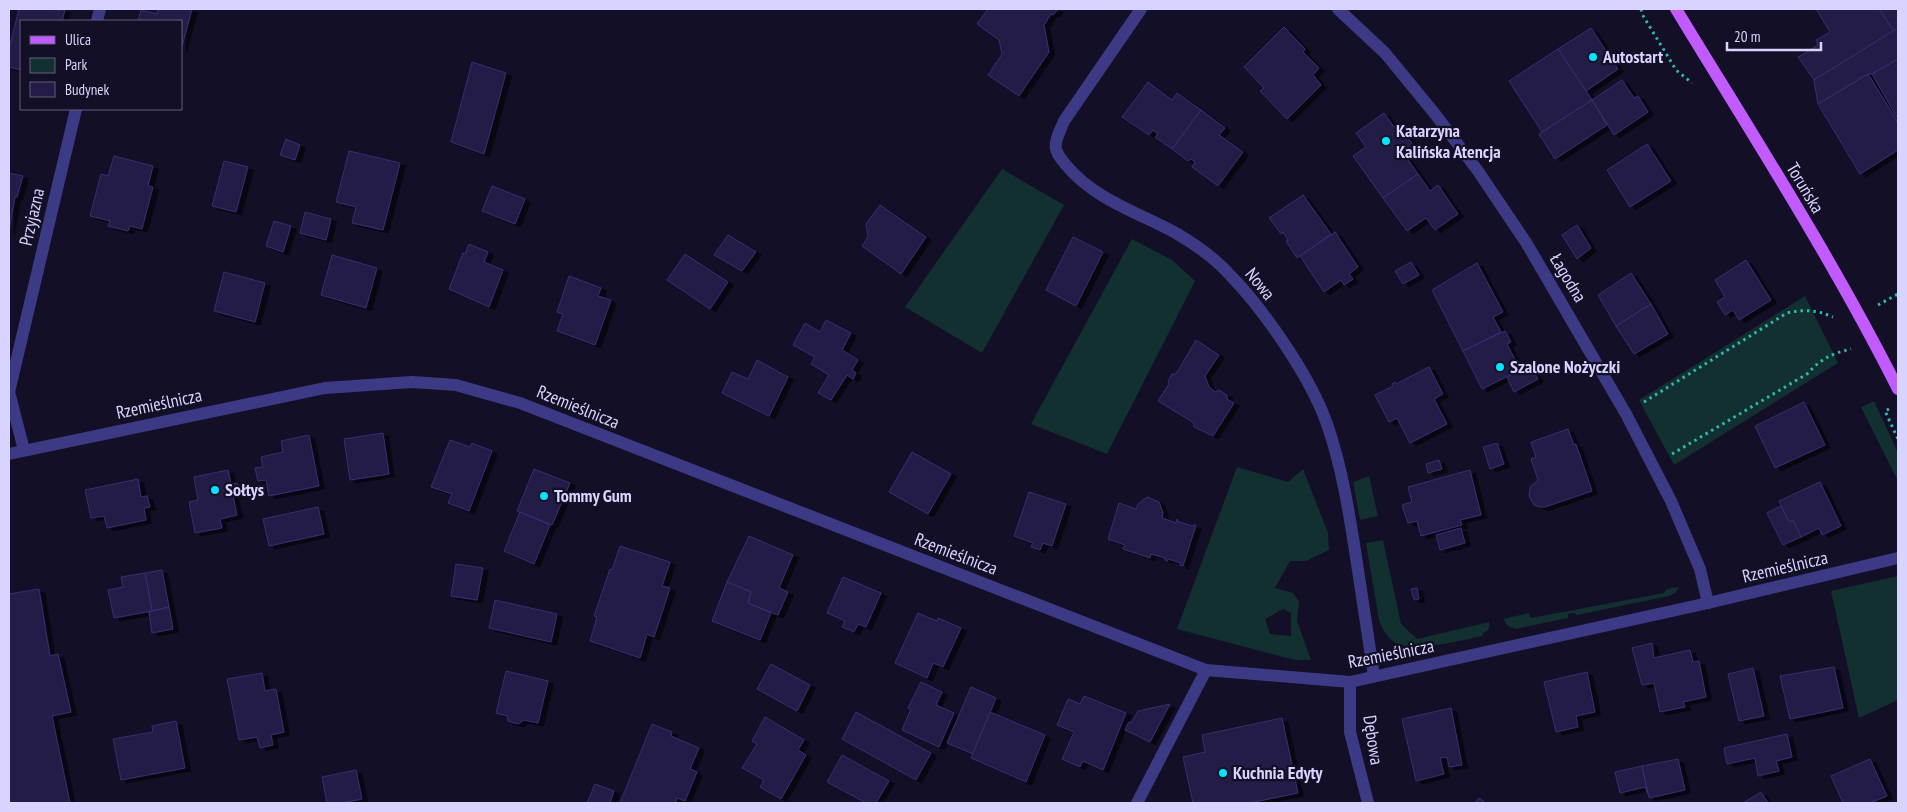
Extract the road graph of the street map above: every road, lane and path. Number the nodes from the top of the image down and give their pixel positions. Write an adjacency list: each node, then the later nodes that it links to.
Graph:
1 (1141, 9): 25 (street, Nowa)
2 (1338, 9): 17 (street, Łagodna)
3 (1641, 9): 5 (path)
4 (1676, 9): 13 (main road, Toruńska)
5 (1696, 90)
6 (76, 110): 19 (street, Przyjazna)
7 (1898, 294): 8 (path)
8 (1875, 306)
9 (1830, 310): 10 (path)
10 (1834, 317): 11 (path); 17 (path)
11 (1837, 324)
12 (1856, 357): 21 (path)
13 (1898, 389)
14 (1881, 403): 16 (path)
15 (1892, 408): 16 (path)
16 (1885, 411): 18 (path)
17 (1626, 414): 21 (street, Łagodna)
18 (1898, 439)
19 (24, 450): 20 (street, Rzemieślnicza); 24 (street, Rzemieślnicza)
20 (9, 454)
21 (1653, 466): 23 (street, Łagodna)
22 (1898, 558): 23 (street, Rzemieślnicza)
23 (1708, 603): 25 (street, Rzemieślnicza)
24 (1206, 670): 26 (street, Rzemieślnicza); 27 (street)
25 (1374, 676): 26 (street, Rzemieślnicza)
26 (1350, 682): 28 (street, Dębowa)
27 (1137, 803)
28 (1368, 803)

